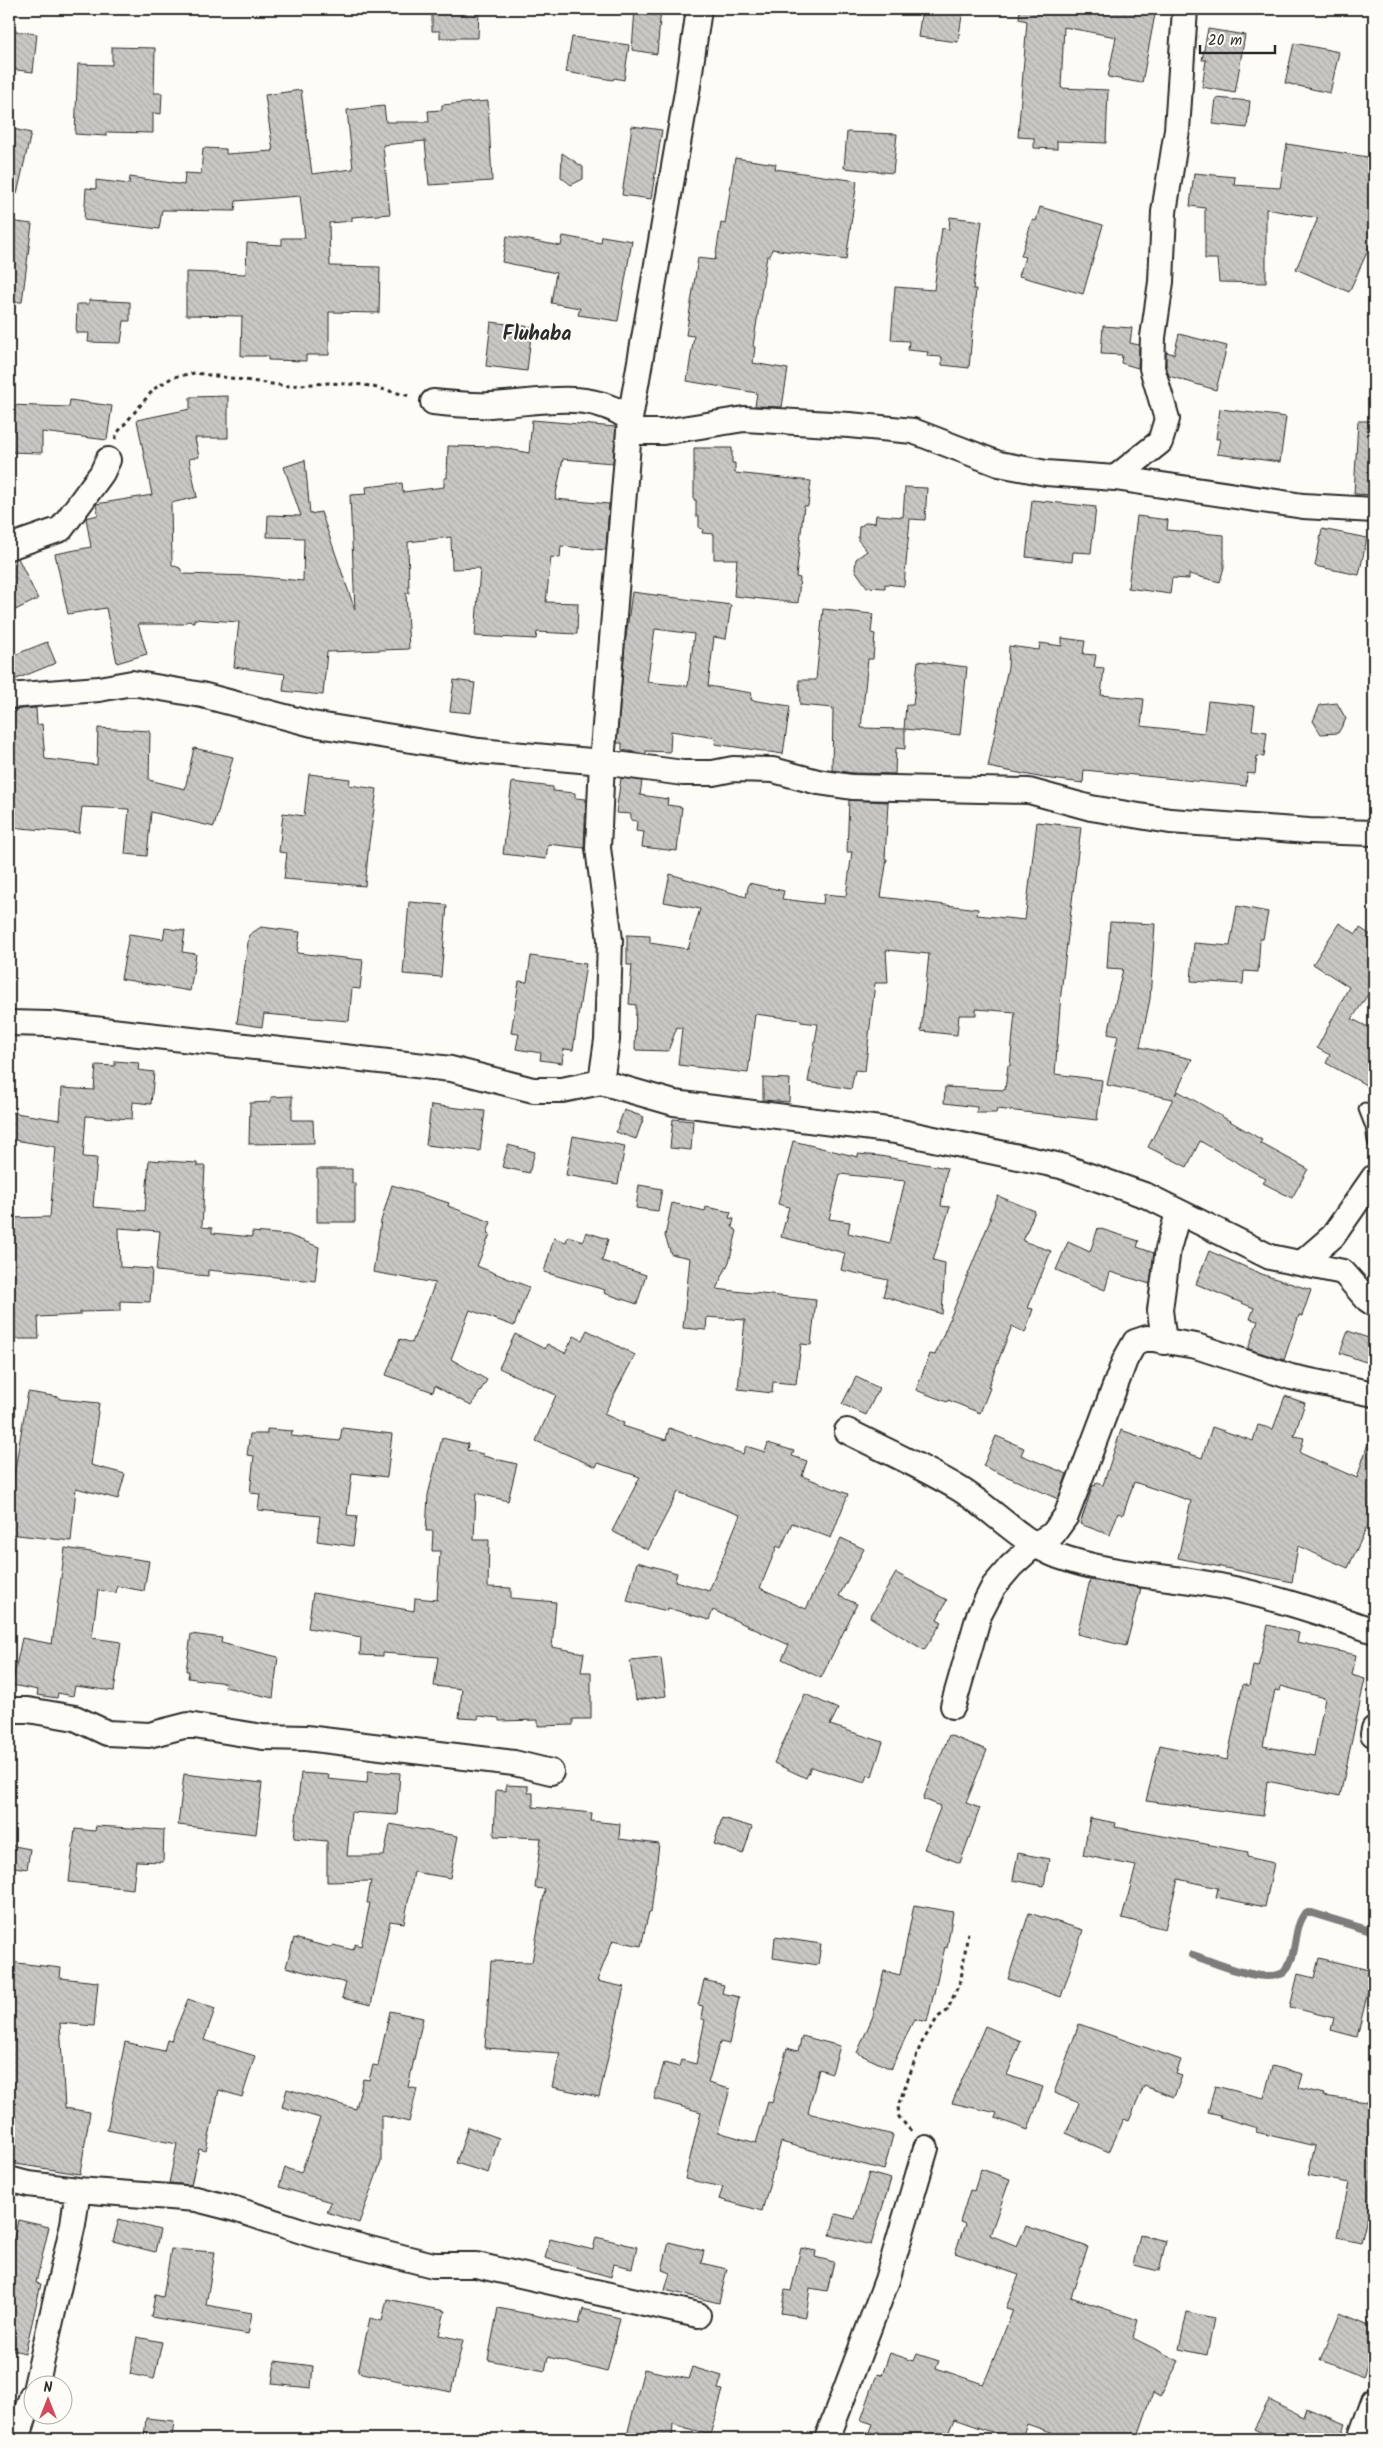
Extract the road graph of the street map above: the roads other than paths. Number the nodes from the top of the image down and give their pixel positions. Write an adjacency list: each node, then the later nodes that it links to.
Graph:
1 (698, 9): 4 (street)
2 (1184, 9): 6 (street)
3 (433, 402): 4 (street)
4 (629, 426): 6 (street); 10 (street)
5 (108, 460): 8 (street)
6 (1115, 478): 7 (street)
7 (1374, 510)
8 (9, 546)
9 (9, 696): 10 (street)
10 (602, 762): 11 (street); 13 (street)
11 (1374, 833)
12 (9, 1024): 13 (street)
13 (601, 1082): 17 (street)
14 (1364, 1108): 15 (lane)
15 (1374, 1141)
16 (1374, 1177): 18 (street)
17 (1178, 1213): 18 (street); 20 (street)
18 (1303, 1262): 19 (street)
19 (1374, 1304)
20 (1164, 1342): 21 (street); 23 (street)
21 (1374, 1394)
22 (847, 1431): 23 (street)
23 (1034, 1545): 24 (street); 25 (street)
24 (1374, 1631)
25 (953, 1706)
26 (9, 1710): 27 (street)
27 (551, 1772)
28 (926, 2148): 36 (street)
29 (9, 2179): 30 (street)
30 (78, 2190): 31 (street); 32 (street)
31 (698, 2315)
32 (38, 2376)
33 (1374, 2400): 37 (street)
34 (22, 2424): 35 (street)
35 (17, 2439)
36 (827, 2439)
37 (1360, 2439)

